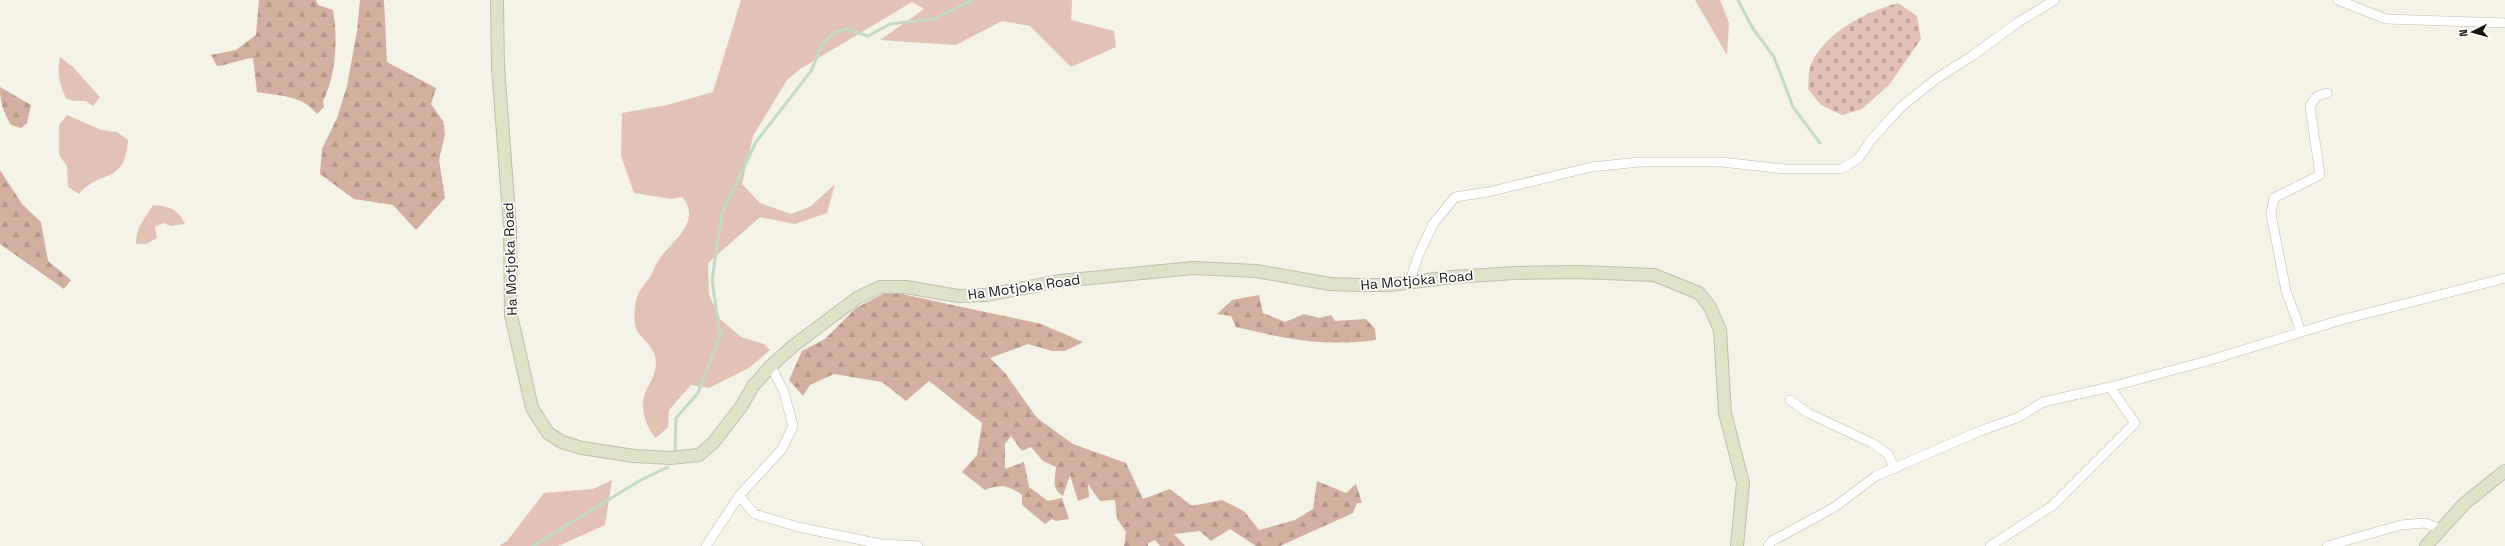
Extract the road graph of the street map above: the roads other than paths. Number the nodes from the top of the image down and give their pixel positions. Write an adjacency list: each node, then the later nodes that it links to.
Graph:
1 (497, 0): 9 (street, Ha Motjoka Road)
2 (2055, 0): 7 (street)
3 (2338, 0): 4 (street)
4 (2505, 23)
5 (2327, 93): 8 (street)
6 (2505, 278): 8 (street)
7 (1409, 283): 9 (street, Ha Motjoka Road); 18 (street, Ha Motjoka Road)
8 (2301, 332): 10 (street)
9 (771, 366): 14 (street)
10 (2110, 387): 12 (street); 20 (street)
11 (1790, 400): 12 (street)
12 (1895, 469): 19 (street)
13 (2505, 471): 15 (street)
14 (739, 496): 16 (street); 17 (street)
15 (2441, 529): 21 (street); 22 (street)
16 (706, 546)
17 (918, 546)
18 (1737, 546)
19 (1768, 546)
20 (1990, 546)
21 (2327, 546)
22 (2426, 546)

